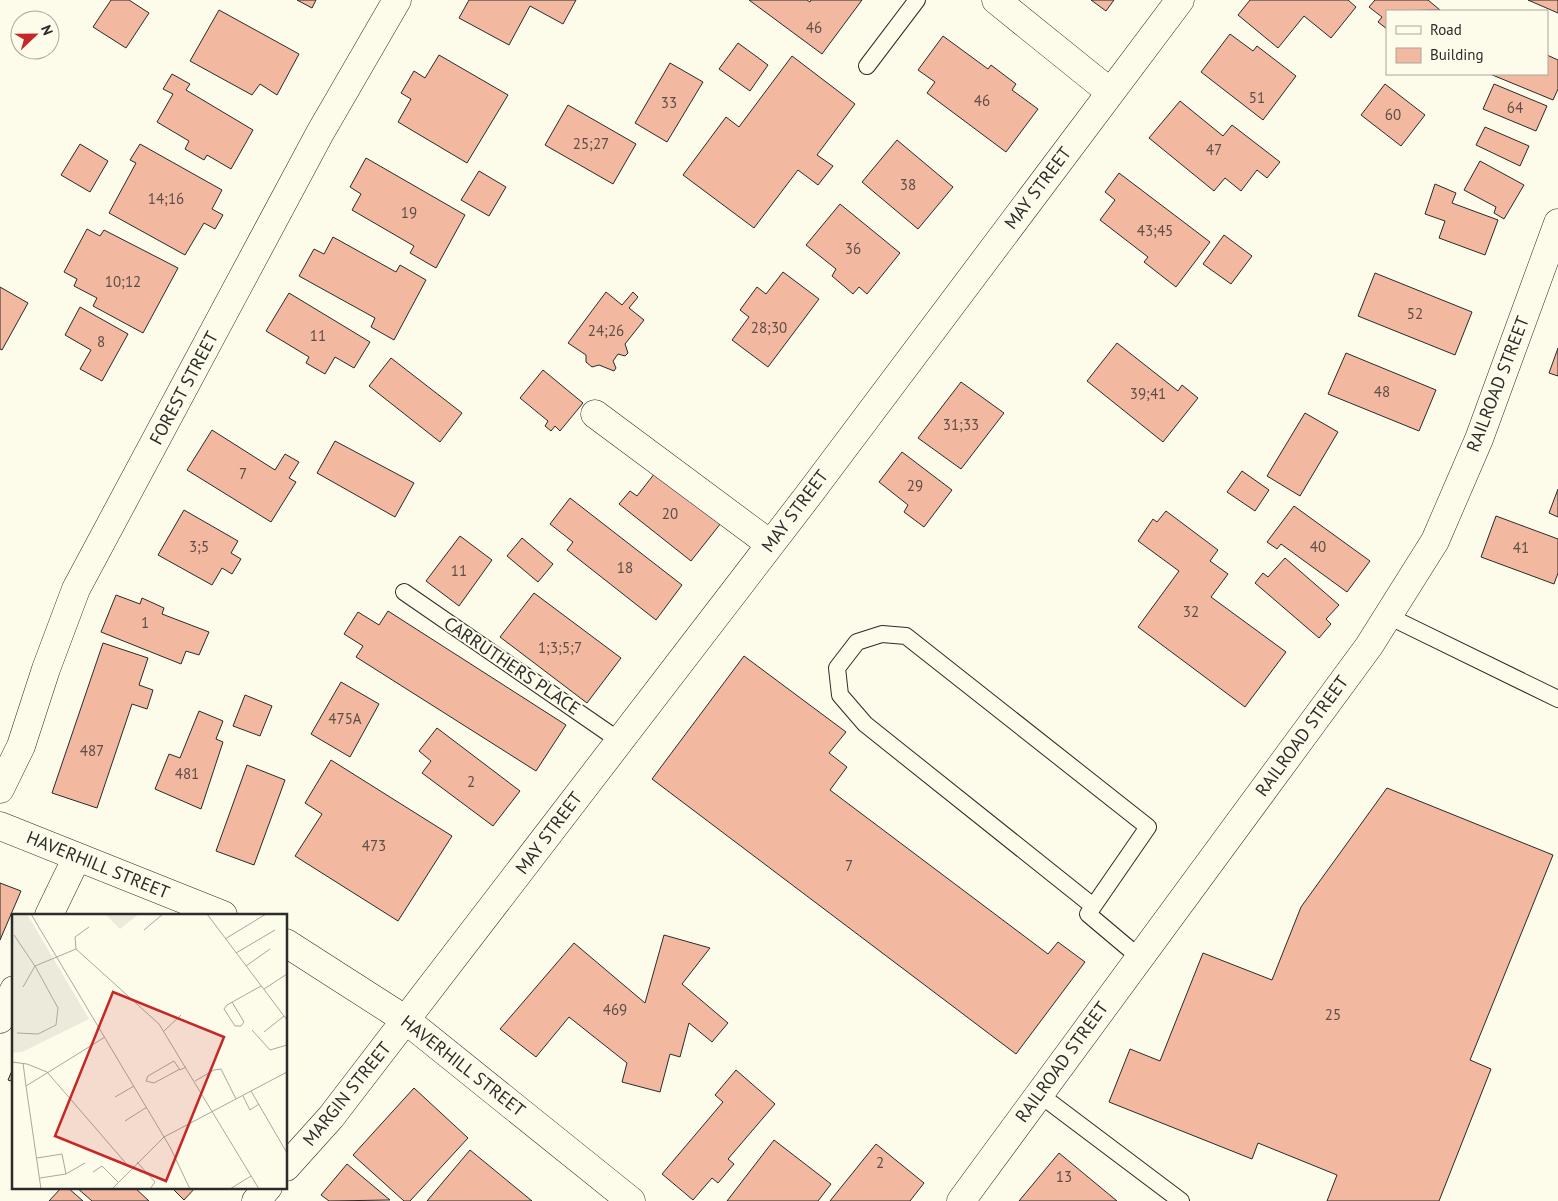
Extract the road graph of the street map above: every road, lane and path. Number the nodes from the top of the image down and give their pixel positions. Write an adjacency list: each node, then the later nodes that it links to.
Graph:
1 (398, 0): 14 (street, FOREST STREET)
2 (917, 0): 5 (lane)
3 (996, 0): 6 (street)
4 (1180, 0): 6 (street, MAY STREET)
5 (867, 66)
6 (1110, 92): 9 (street, MAY STREET)
7 (1558, 223): 11 (street, RAILROAD STREET)
8 (596, 414): 9 (street)
9 (770, 544): 13 (street, MAY STREET)
10 (404, 592): 13 (lane, CARRUTHERS PLACE)
11 (1388, 616): 12 (lane); 21 (street, RAILROAD STREET)
12 (1558, 699)
13 (620, 741): 24 (street, MAY STREET)
14 (0, 789)
15 (0, 826): 16 (street, HAVERHILL STREET)
16 (77, 857): 18 (street); 19 (street, HAVERHILL STREET)
17 (1093, 906): 17 (lane); 21 (lane)
18 (49, 914)
19 (220, 914)
20 (288, 944): 24 (street, HAVERHILL STREET)
21 (1140, 957): 25 (street, RAILROAD STREET)
22 (12, 994): 23 (street)
23 (0, 1019)
24 (406, 1020): 26 (street, MARGIN STREET); 29 (street, HAVERHILL STREET)
25 (1039, 1094): 30 (street, RAILROAD STREET); 31 (lane)
26 (288, 1165)
27 (267, 1188): 28 (street)
28 (256, 1201)
29 (631, 1201)
30 (960, 1201)
31 (1181, 1201)

